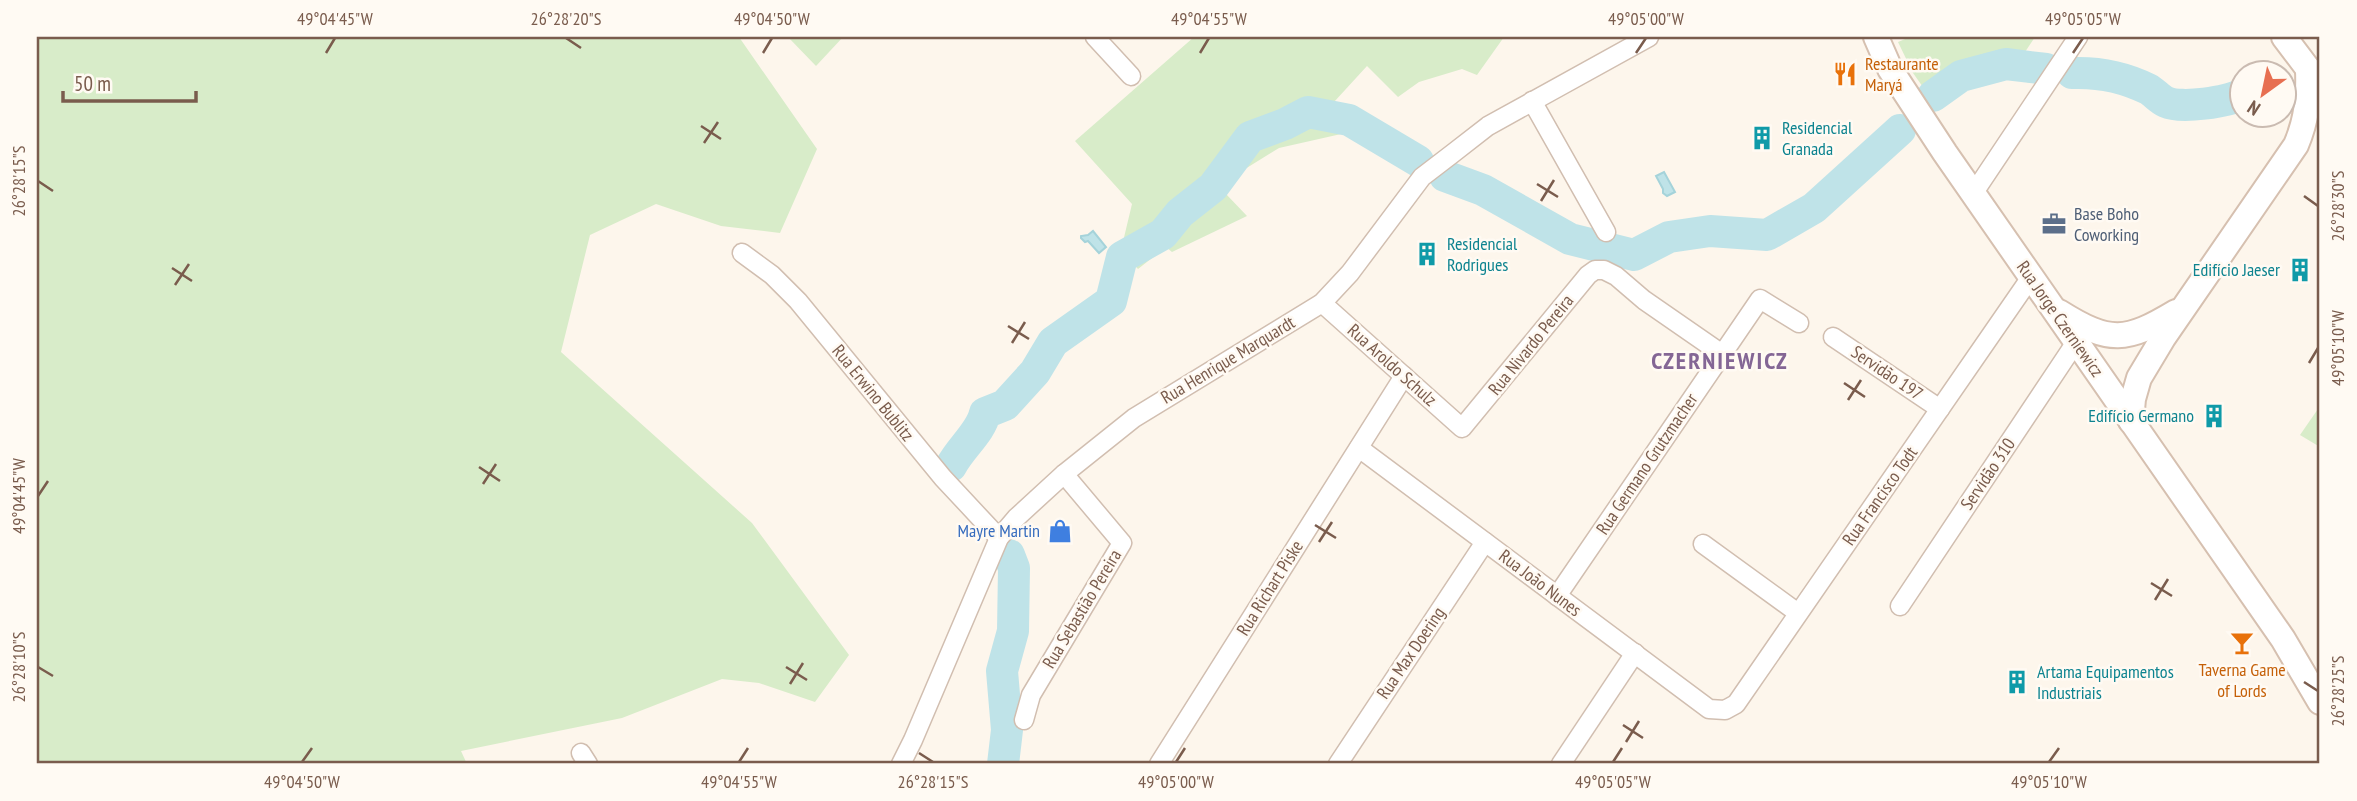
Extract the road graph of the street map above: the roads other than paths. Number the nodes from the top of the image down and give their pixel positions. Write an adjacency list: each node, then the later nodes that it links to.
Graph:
1 (1096, 37): 6 (street)
2 (1649, 37): 8 (street, Rua Henrique Marquardt)
3 (1876, 37): 11 (main road, Rua Jorge Czerniewicz)
4 (2078, 37): 11 (street)
5 (2284, 37): 7 (main road)
6 (1131, 76)
7 (2314, 77): 10 (main road)
8 (1532, 101): 12 (street); 15 (street, Rua Henrique Marquardt)
9 (2320, 133): 10 (main road)
10 (2296, 145): 17 (main road)
11 (1973, 194): 14 (main road, Rua Jorge Czerniewicz)
12 (1606, 232)
13 (742, 253): 28 (street, Rua Erwino Bublitz)
14 (2031, 277): 16 (main road, Rua Jorge Czerniewicz); 23 (street, Rua Francisco Todt)
15 (1322, 303): 22 (street, Rua Aroldo Schulz); 27 (street, Rua Henrique Marquardt)
16 (2053, 308): 17 (main road); 20 (main road, Rua Jorge Czerniewicz)
17 (2180, 310): 24 (main road)
18 (1799, 323): 21 (street, Rua Germano Grutzmacher)
19 (1833, 337): 23 (street, Servidão 197)
20 (2077, 342): 24 (main road, Rua Jorge Czerniewicz); 32 (street, Servidão 310)
21 (1723, 354): 25 (street, Rua Nivardo Pereira); 31 (street, Rua Germano Grutzmacher)
22 (1404, 376): 25 (street, Rua Aroldo Schulz); 26 (street, Rua Richart Piske)
23 (1940, 409): 33 (street, Rua Francisco Todt)
24 (2131, 421): 35 (main road, Rua Jorge Czerniewicz)
25 (1462, 428)
26 (1359, 448): 29 (street, Rua João Nunes); 39 (street, Rua Richart Piske)
27 (1063, 474): 28 (street, Rua Henrique Marquardt); 37 (street, Rua Sebastião Pereira)
28 (999, 538): 38 (street, Rua Henrique Marquardt)
29 (1485, 542): 31 (street, Rua João Nunes); 40 (street, Rua Max Doering)
30 (1703, 544): 33 (street)
31 (1557, 596): 34 (street, Rua João Nunes)
32 (1900, 606)
33 (1798, 613): 36 (street, Rua Francisco Todt)
34 (1635, 653): 36 (street, Rua João Nunes); 41 (street)
35 (2320, 702)
36 (1725, 710)
37 (1024, 720)
38 (901, 764)
39 (1159, 764)
40 (1338, 764)
41 (1561, 764)

